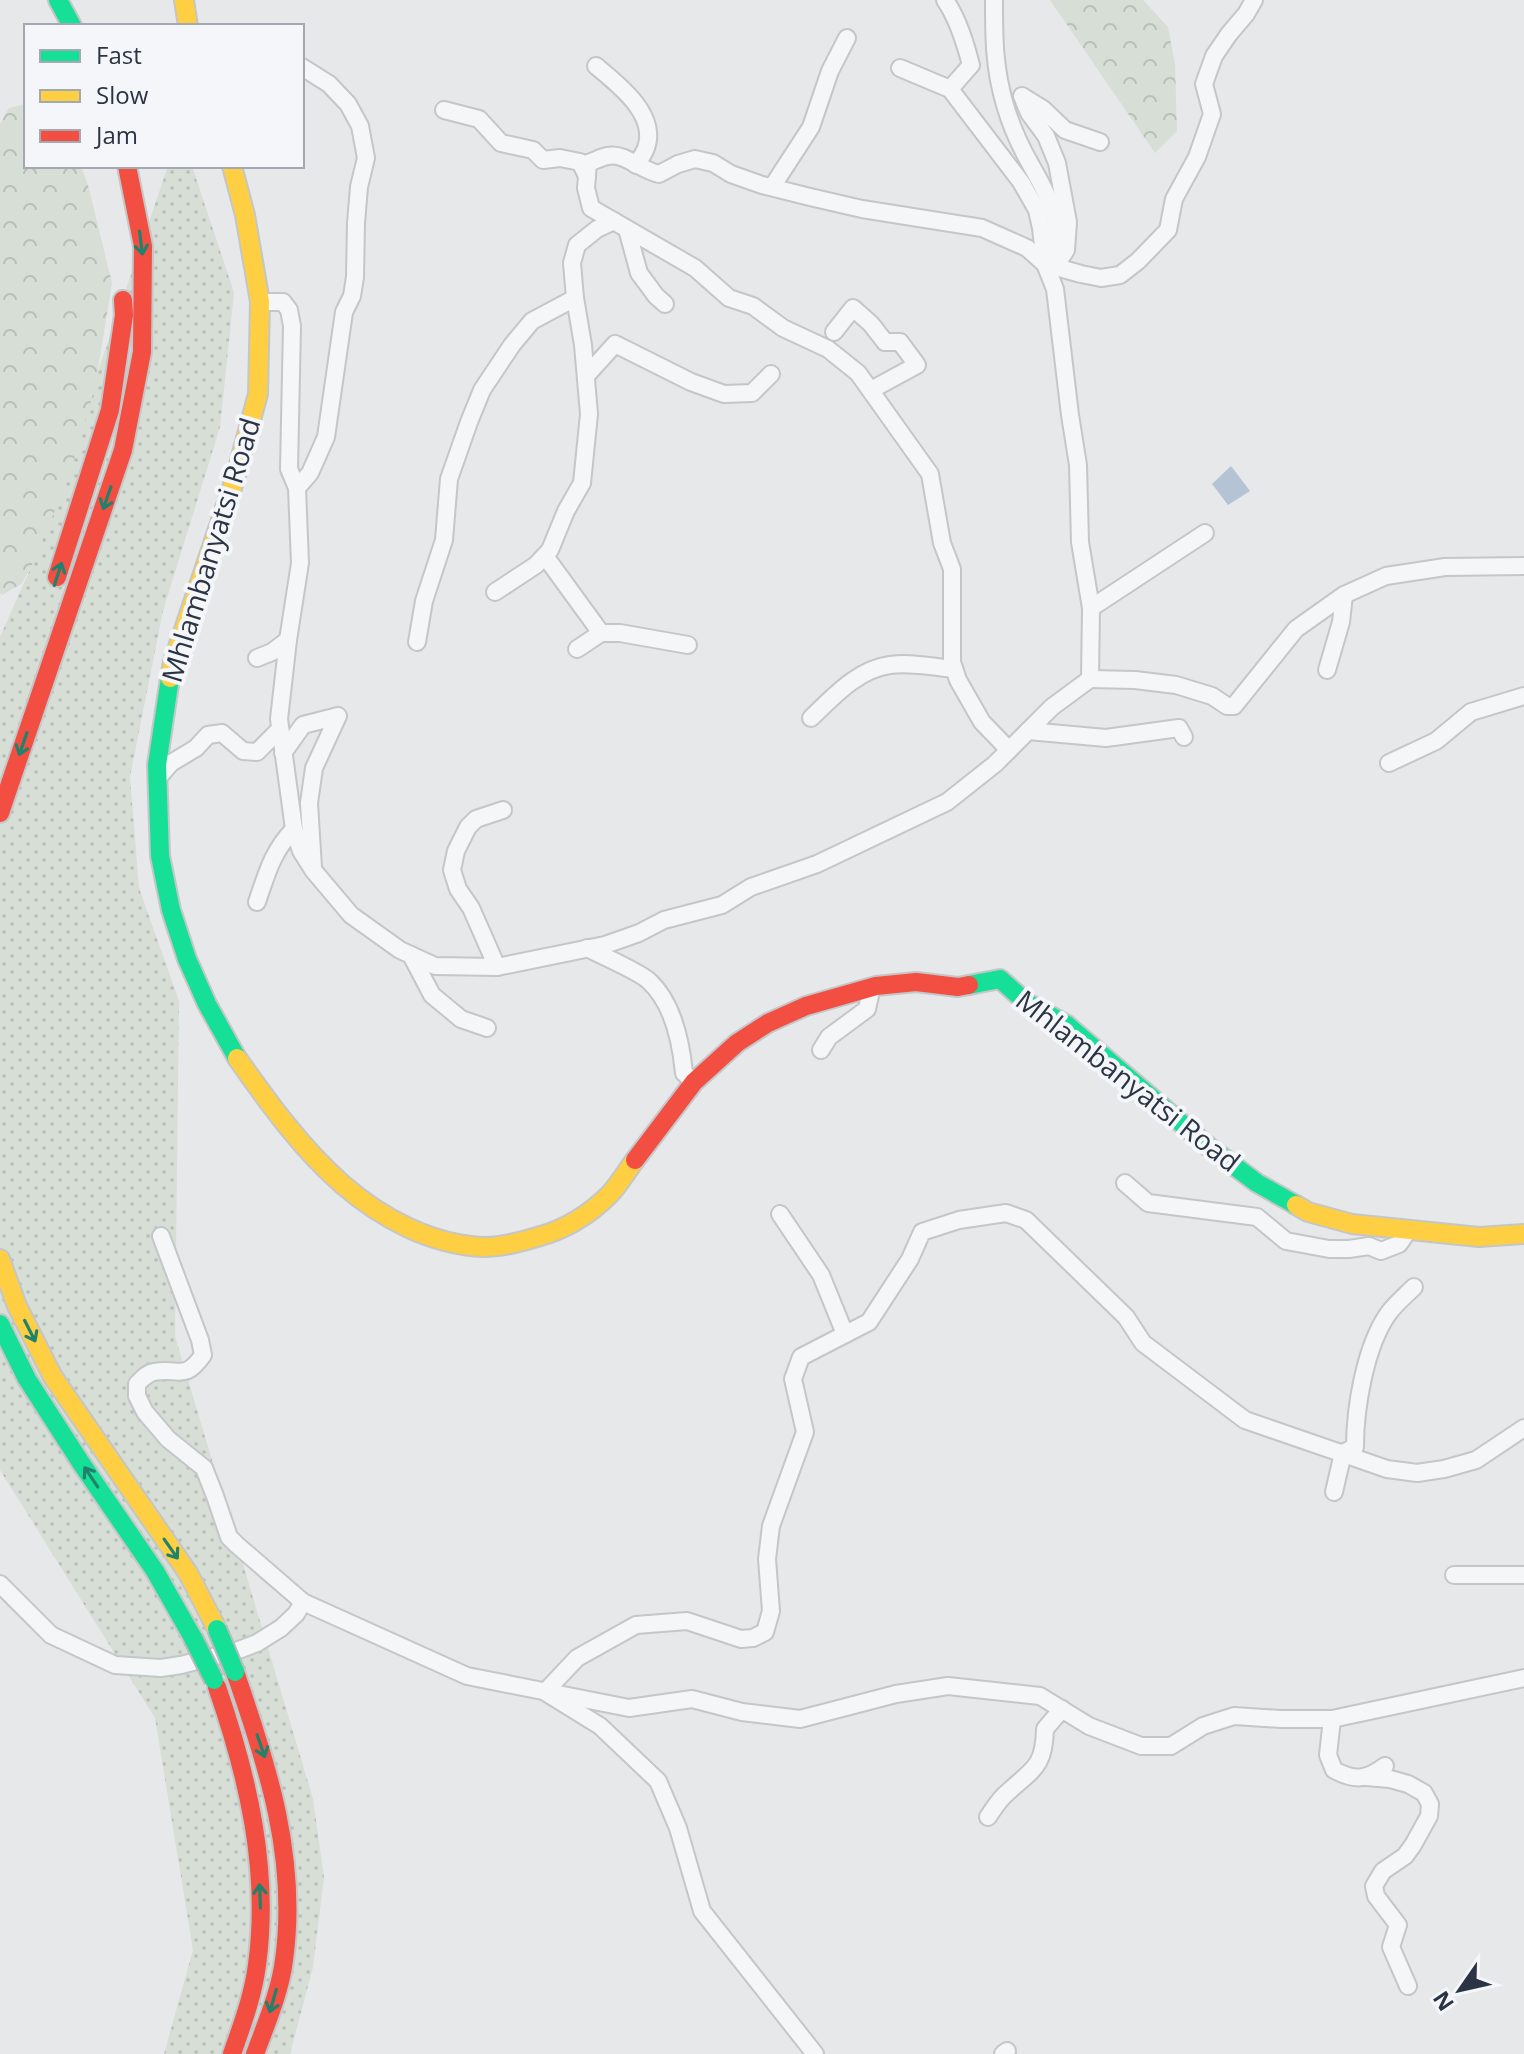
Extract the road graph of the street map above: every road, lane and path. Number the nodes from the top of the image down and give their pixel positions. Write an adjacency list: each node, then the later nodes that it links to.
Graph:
1 (40, 0): 7 (main road)
2 (58, 0): 8 (main road)
3 (184, 0): 9 (main road)
4 (945, 0): 14 (street)
5 (994, 0): 23 (street)
6 (1254, 0): 23 (street)
7 (51, 24)
8 (71, 24)
9 (188, 24)
10 (847, 38): 21 (street)
11 (596, 66): 17 (street)
12 (304, 68): 32 (street)
13 (900, 68): 14 (street)
14 (950, 89): 23 (street)
15 (444, 110): 20 (street)
16 (1100, 142): 23 (street)
17 (636, 165): 20 (street); 21 (street)
18 (127, 168): 59 (main road, one-way to 59)
19 (233, 168): 26 (main road, Mhlambanyatsi Road)
20 (587, 176): 22 (street)
21 (772, 187): 23 (street)
22 (620, 225): 25 (street); 27 (street); 31 (street)
23 (1045, 264): 39 (street)
24 (123, 286): 36 (main road, one-way to 24)
25 (575, 298): 30 (street); 42 (street)
26 (260, 302): 32 (street); 57 (main road, Mhlambanyatsi Road)
27 (665, 304)
28 (834, 332): 31 (street)
29 (771, 374): 30 (street)
30 (586, 376): 34 (street)
31 (871, 390): 46 (street)
32 (297, 488): 41 (street)
33 (1205, 533): 39 (street)
34 (545, 556): 37 (street); 40 (street)
35 (1524, 566): 38 (street)
36 (54, 588)
37 (495, 592)
38 (1344, 595): 47 (street); 48 (street)
39 (1091, 608): 48 (street)
40 (601, 633): 43 (street); 44 (street)
41 (288, 640): 45 (street); 51 (street)
42 (417, 642)
43 (688, 645)
44 (577, 649)
45 (257, 658)
46 (954, 669): 50 (street); 54 (street)
47 (1327, 670)
48 (1090, 679): 52 (street)
49 (1524, 696): 56 (street)
50 (811, 718)
51 (280, 729): 55 (street); 57 (street)
52 (1028, 731): 53 (street); 54 (street)
53 (1184, 737)
54 (1009, 750): 63 (street)
55 (283, 753): 60 (street); 61 (street)
56 (1389, 763)
57 (158, 778): 69 (main road, Mhlambanyatsi Road)
58 (503, 810): 65 (street)
59 (0, 813)
60 (294, 829): 61 (street); 62 (street)
61 (313, 870): 64 (street)
62 (257, 902)
63 (587, 948): 65 (street); 69 (street)
64 (411, 955): 65 (street); 67 (street)
65 (497, 967)
66 (872, 987): 68 (street); 69 (main road, Mhlambanyatsi Road); 72 (main road, Mhlambanyatsi Road)
67 (487, 1028)
68 (821, 1050)
69 (694, 1082)
70 (1125, 1183): 72 (street)
71 (780, 1214): 78 (street)
72 (1408, 1231): 73 (main road, Mhlambanyatsi Road)
73 (1524, 1234)
74 (161, 1236): 85 (street)
75 (0, 1259): 95 (main road, one-way to 95, bridge)
76 (1414, 1287): 80 (street)
77 (0, 1324): 94 (main road, one-way to 77, bridge)
78 (845, 1334): 80 (street); 87 (street)
79 (1524, 1428): 80 (street)
80 (1343, 1453): 81 (street)
81 (1334, 1492)
82 (1454, 1575): 83 (street)
83 (1524, 1575)
84 (0, 1584): 85 (street)
85 (303, 1602): 87 (street)
86 (1524, 1678): 89 (street)
87 (545, 1692): 88 (street); 96 (street)
88 (1062, 1709): 89 (street); 92 (street)
89 (1332, 1719): 91 (street)
90 (1385, 1766): 91 (street)
91 (1366, 1777): 93 (street)
92 (988, 1817)
93 (1408, 1986)
94 (232, 2054)
95 (255, 2054)
96 (815, 2054)

